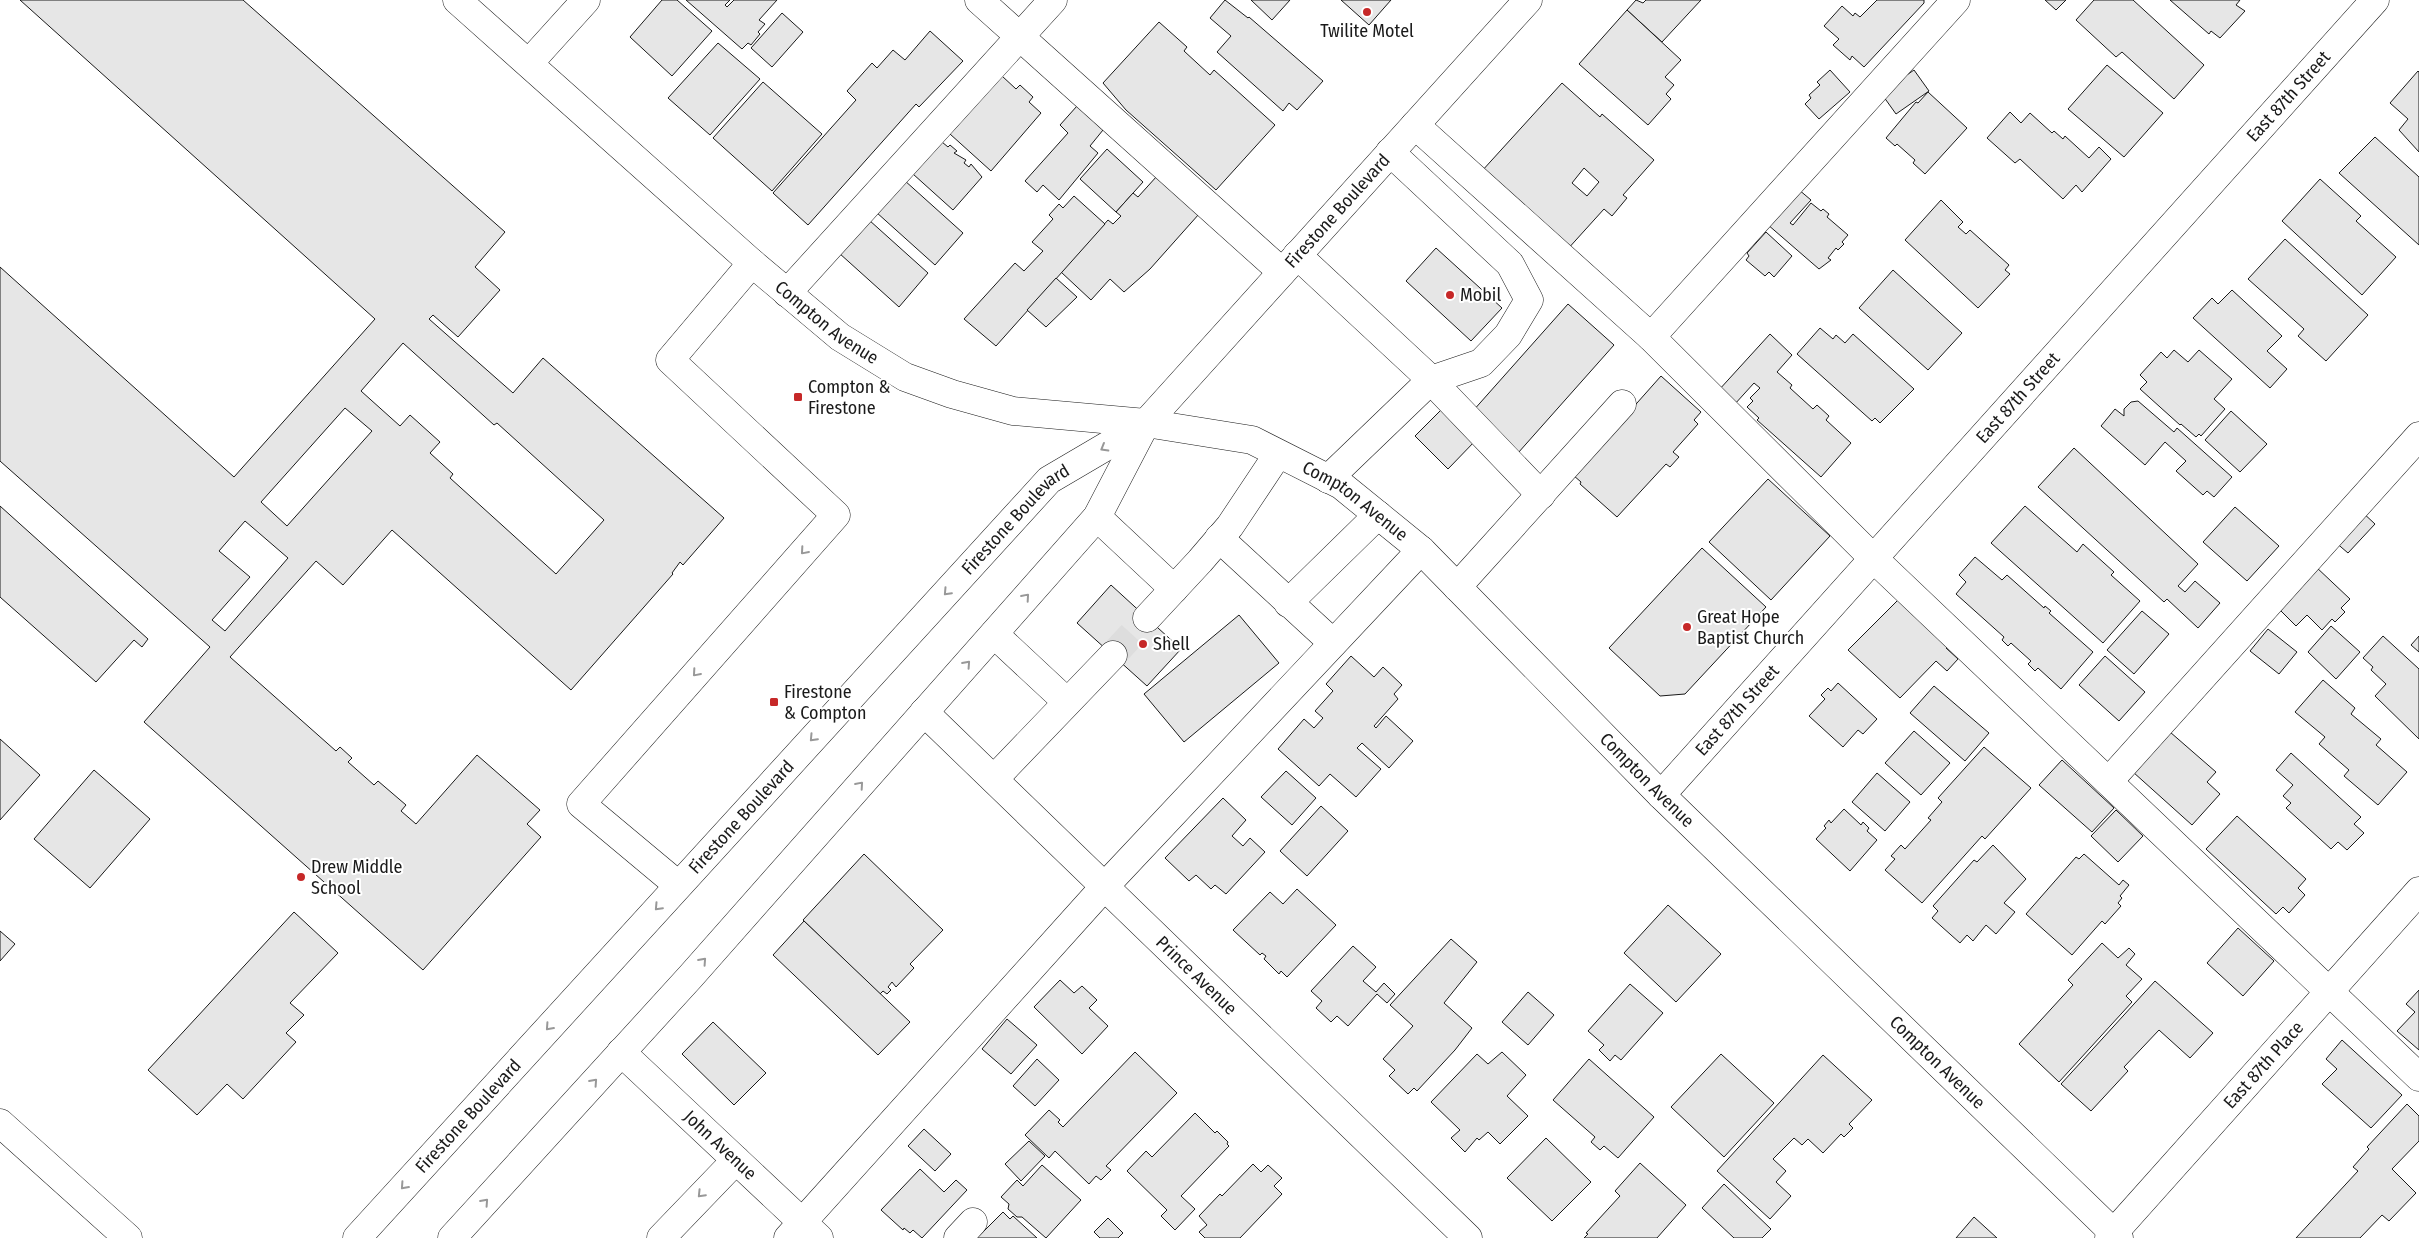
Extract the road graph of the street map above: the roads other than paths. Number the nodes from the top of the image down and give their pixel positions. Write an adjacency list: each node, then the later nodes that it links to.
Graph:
1 (457, 0): 9 (main road, Compton Avenue)
2 (586, 0): 9 (main road)
3 (979, 0): 8 (main road)
4 (1053, 0): 8 (main road)
5 (1528, 0): 10 (main road, Firestone Boulevard)
6 (1956, 0): 15 (main road)
7 (2375, 0): 27 (main road, East 87th Street)
8 (1020, 37): 13 (main road); 14 (main road)
9 (529, 63): 12 (main road, Compton Avenue)
10 (1414, 125): 11 (main road, Firestone Boulevard); 15 (main road)
11 (1390, 152): 13 (main road, Firestone Boulevard); 16 (main road)
12 (752, 264): 14 (main road, Compton Avenue); 40 (main road, one-way to 40)
13 (1289, 264): 16 (main road); 18 (main road, Firestone Boulevard)
14 (787, 292): 18 (main road, Compton Avenue)
15 (1652, 337): 27 (main road)
16 (1430, 380): 21 (main road); 22 (main road)
17 (1622, 404): 22 (main road)
18 (1146, 423): 20 (main road, Compton Avenue); 24 (main road, Firestone Boulevard); 40 (main road, Firestone Boulevard, one-way to 40)
19 (2419, 436): 38 (main road)
20 (1278, 454): 21 (main road, Compton Avenue); 25 (main road)
21 (1328, 479): 23 (main road, Compton Avenue)
22 (1541, 495): 28 (main road)
23 (1378, 515): 26 (main road, Compton Avenue); 30 (main road)
24 (1097, 517): 29 (main road); 32 (main road, Firestone Boulevard, one-way to 24)
25 (1220, 538): 29 (main road); 30 (main road)
26 (1421, 550): 28 (main road, Compton Avenue); 33 (main road)
27 (1873, 558): 38 (main road); 39 (main road, East 87th Street)
28 (1457, 587): 39 (main road, Compton Avenue)
29 (1174, 589): 31 (main road)
30 (1288, 602): 33 (main road)
31 (1147, 618)
32 (994, 634): 35 (main road); 36 (main road, Firestone Boulevard, one-way to 32)
33 (1333, 643): 41 (main road)
34 (1113, 655): 35 (main road)
35 (1067, 702): 37 (main road)
36 (924, 712): 37 (main road, Prince Avenue); 44 (main road, Firestone Boulevard, one-way to 36)
37 (994, 779): 41 (main road, Prince Avenue)
38 (2109, 781): 43 (main road)
39 (1661, 795): 49 (main road, Compton Avenue)
40 (678, 885): 51 (main road, Firestone Boulevard, one-way to 51)
41 (1105, 886): 48 (main road); 54 (main road, Prince Avenue)
42 (2419, 891): 43 (main road, East 87th Place)
43 (2330, 990): 45 (main road); 49 (main road, East 87th Place)
44 (621, 1052): 47 (main road, John Avenue); 52 (main road, Firestone Boulevard, one-way to 44)
45 (2419, 1077)
46 (0, 1123): 50 (main road)
47 (736, 1160): 48 (main road, John Avenue); 53 (main road, one-way to 53)
48 (803, 1233)
49 (2114, 1236)
50 (128, 1238)
51 (357, 1238)
52 (452, 1238)
53 (661, 1238)
54 (1468, 1238)

